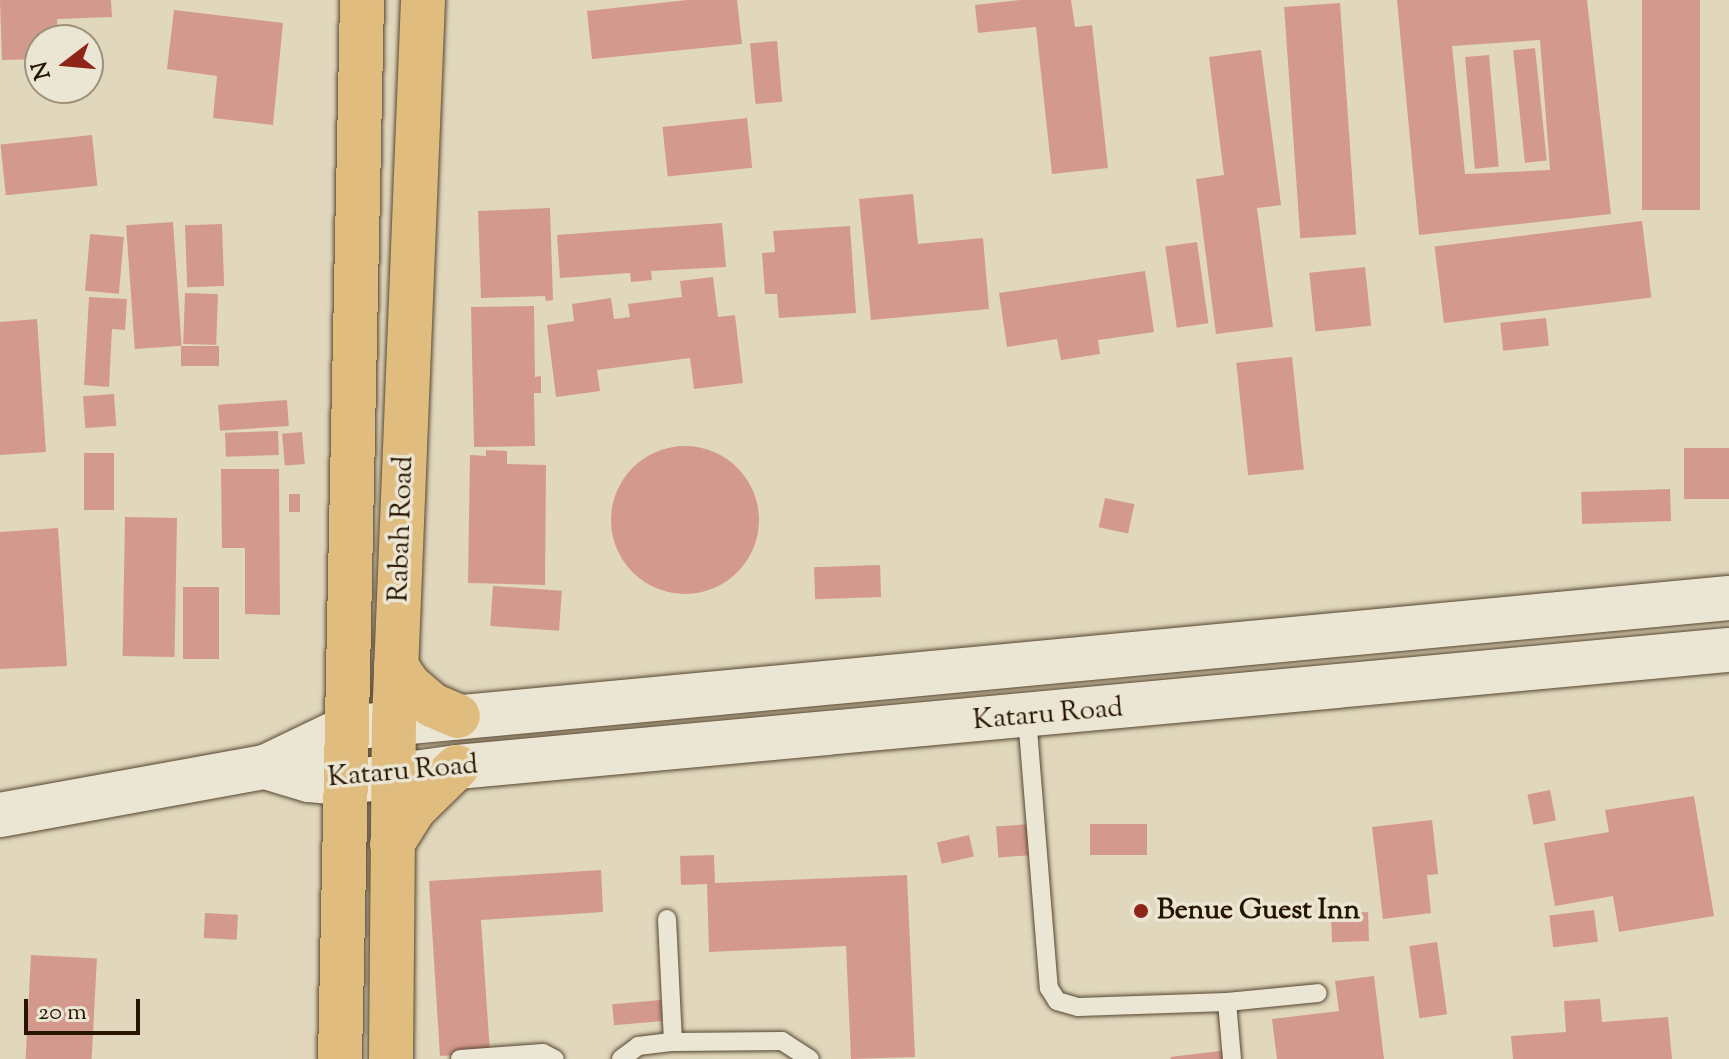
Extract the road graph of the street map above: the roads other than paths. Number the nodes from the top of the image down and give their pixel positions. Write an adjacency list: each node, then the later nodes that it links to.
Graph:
1 (362, 0): 9 (main road, Rabah Road)
2 (423, 0): 5 (main road, Rabah Road)
3 (1729, 598): 6 (street, Kataru Road)
4 (1729, 650): 7 (street, Kataru Road)
5 (396, 666): 6 (main road); 8 (main road, Rabah Road)
6 (458, 716): 8 (street, Kataru Road)
7 (1027, 717): 11 (street, Kataru Road); 18 (lane)
8 (394, 722): 9 (street, Kataru Road); 12 (main road, Rabah Road)
9 (346, 728): 10 (street, Kataru Road); 13 (main road, Rabah Road)
10 (265, 767): 13 (street, Kataru Road); 14 (street)
11 (457, 767): 12 (street, Kataru Road); 15 (main road)
12 (396, 775): 13 (street, Kataru Road); 15 (main road, Rabah Road)
13 (343, 783): 20 (main road, Rabah Road)
14 (0, 815)
15 (392, 844): 21 (main road, Rabah Road)
16 (667, 919): 19 (lane)
17 (1318, 993): 18 (lane)
18 (1227, 1002): 26 (lane)
19 (673, 1042): 24 (lane); 25 (lane)
20 (340, 1059)
21 (391, 1059)
22 (460, 1059): 23 (lane)
23 (555, 1059)
24 (621, 1059)
25 (810, 1059)
26 (1232, 1059)

